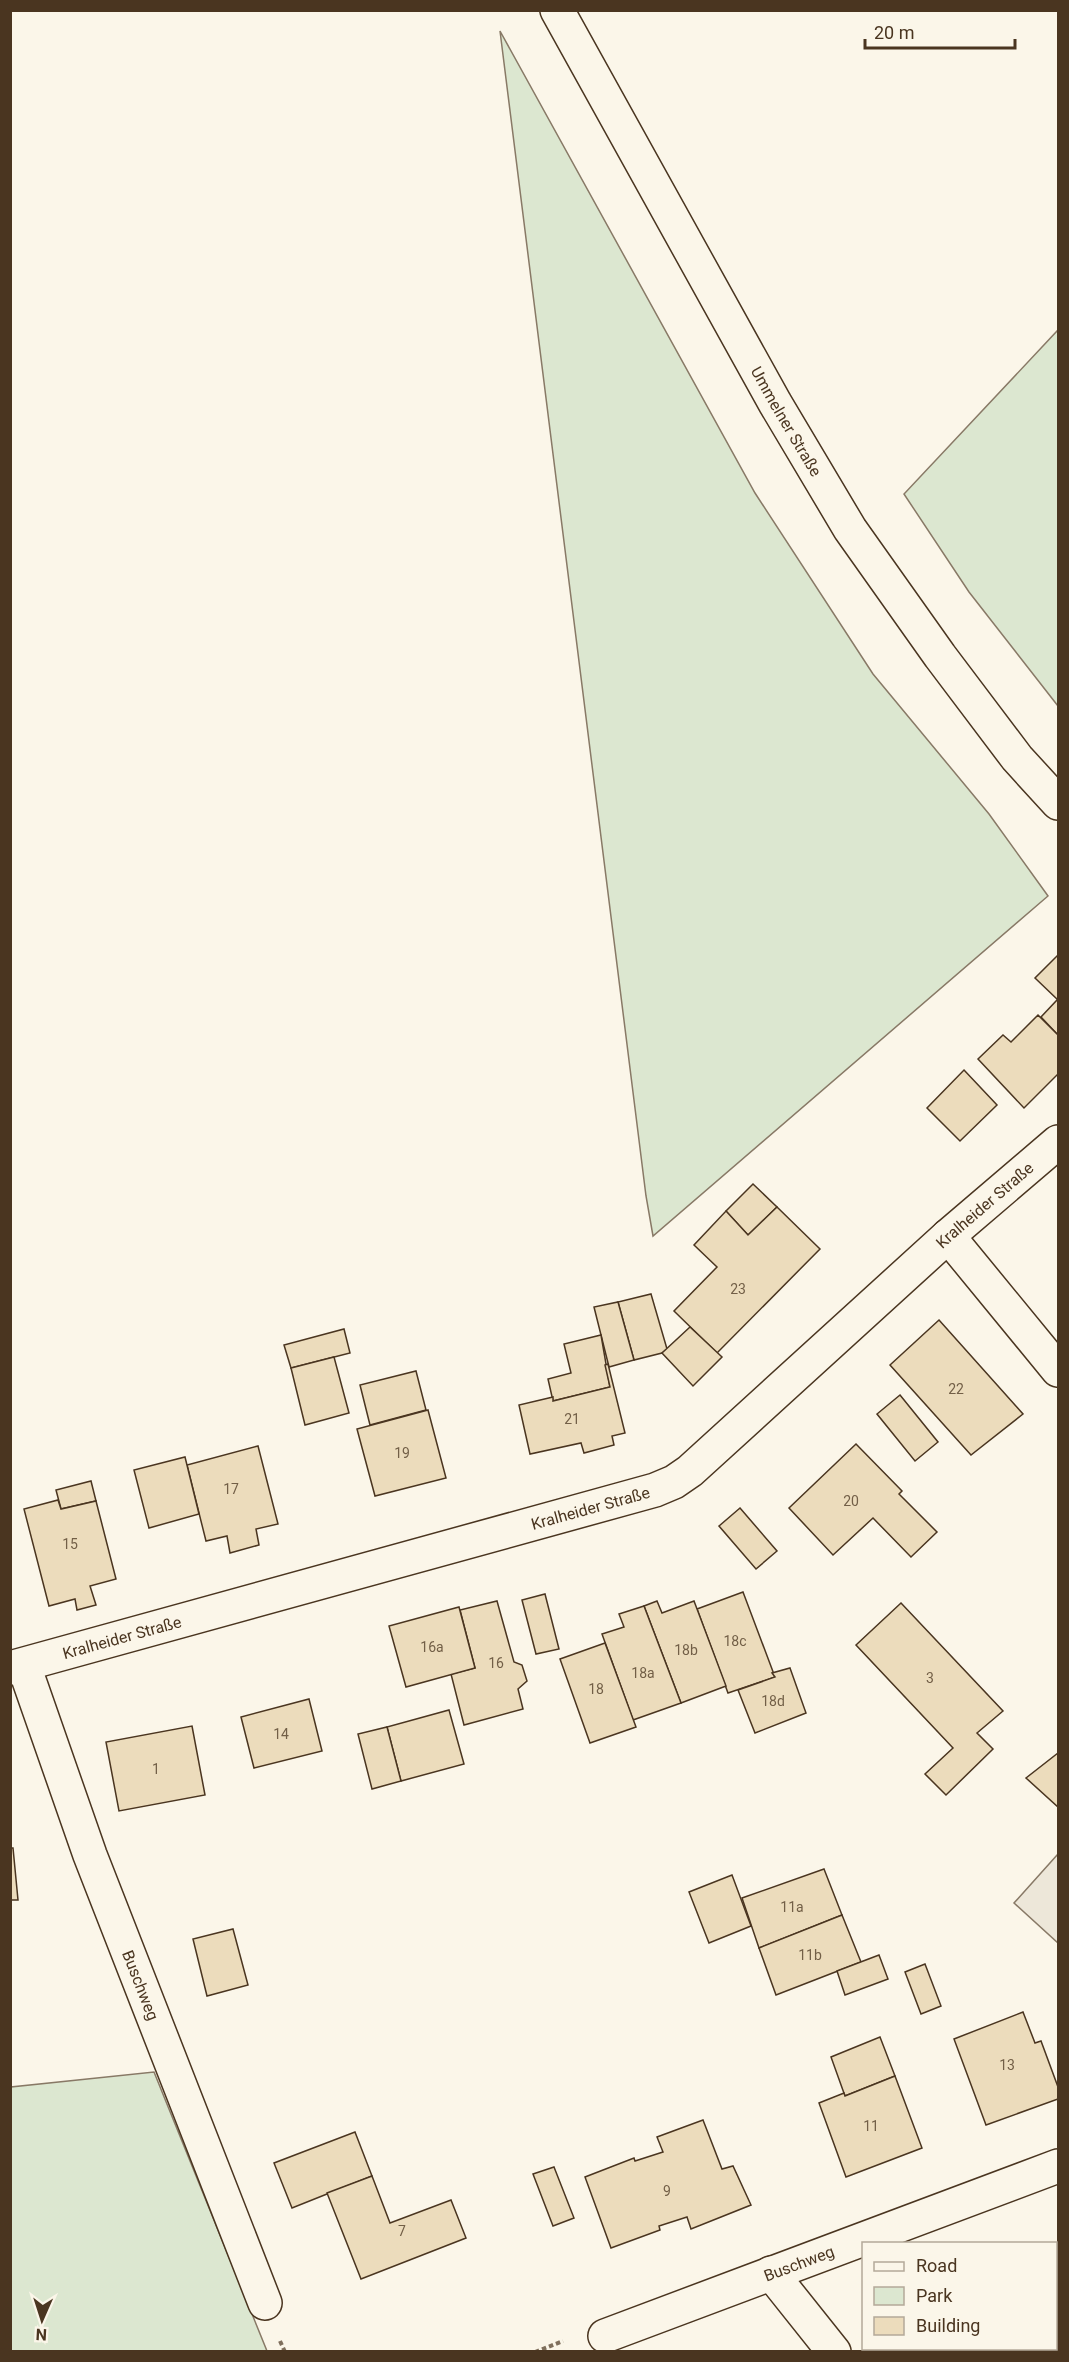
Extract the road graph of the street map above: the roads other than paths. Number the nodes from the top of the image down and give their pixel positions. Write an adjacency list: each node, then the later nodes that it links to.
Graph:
1 (557, 10): 2 (street, Ummelner Straße)
2 (1059, 803)
3 (1059, 1142): 4 (street, Kralheider Straße)
4 (948, 1236): 5 (street); 6 (street, Kralheider Straße)
5 (1059, 1370)
6 (17, 1667): 9 (street, Buschweg)
7 (1059, 2166): 8 (street, Buschweg)
8 (771, 2273): 10 (street, Buschweg); 11 (street)
9 (265, 2303)
10 (605, 2336)
11 (834, 2352)

